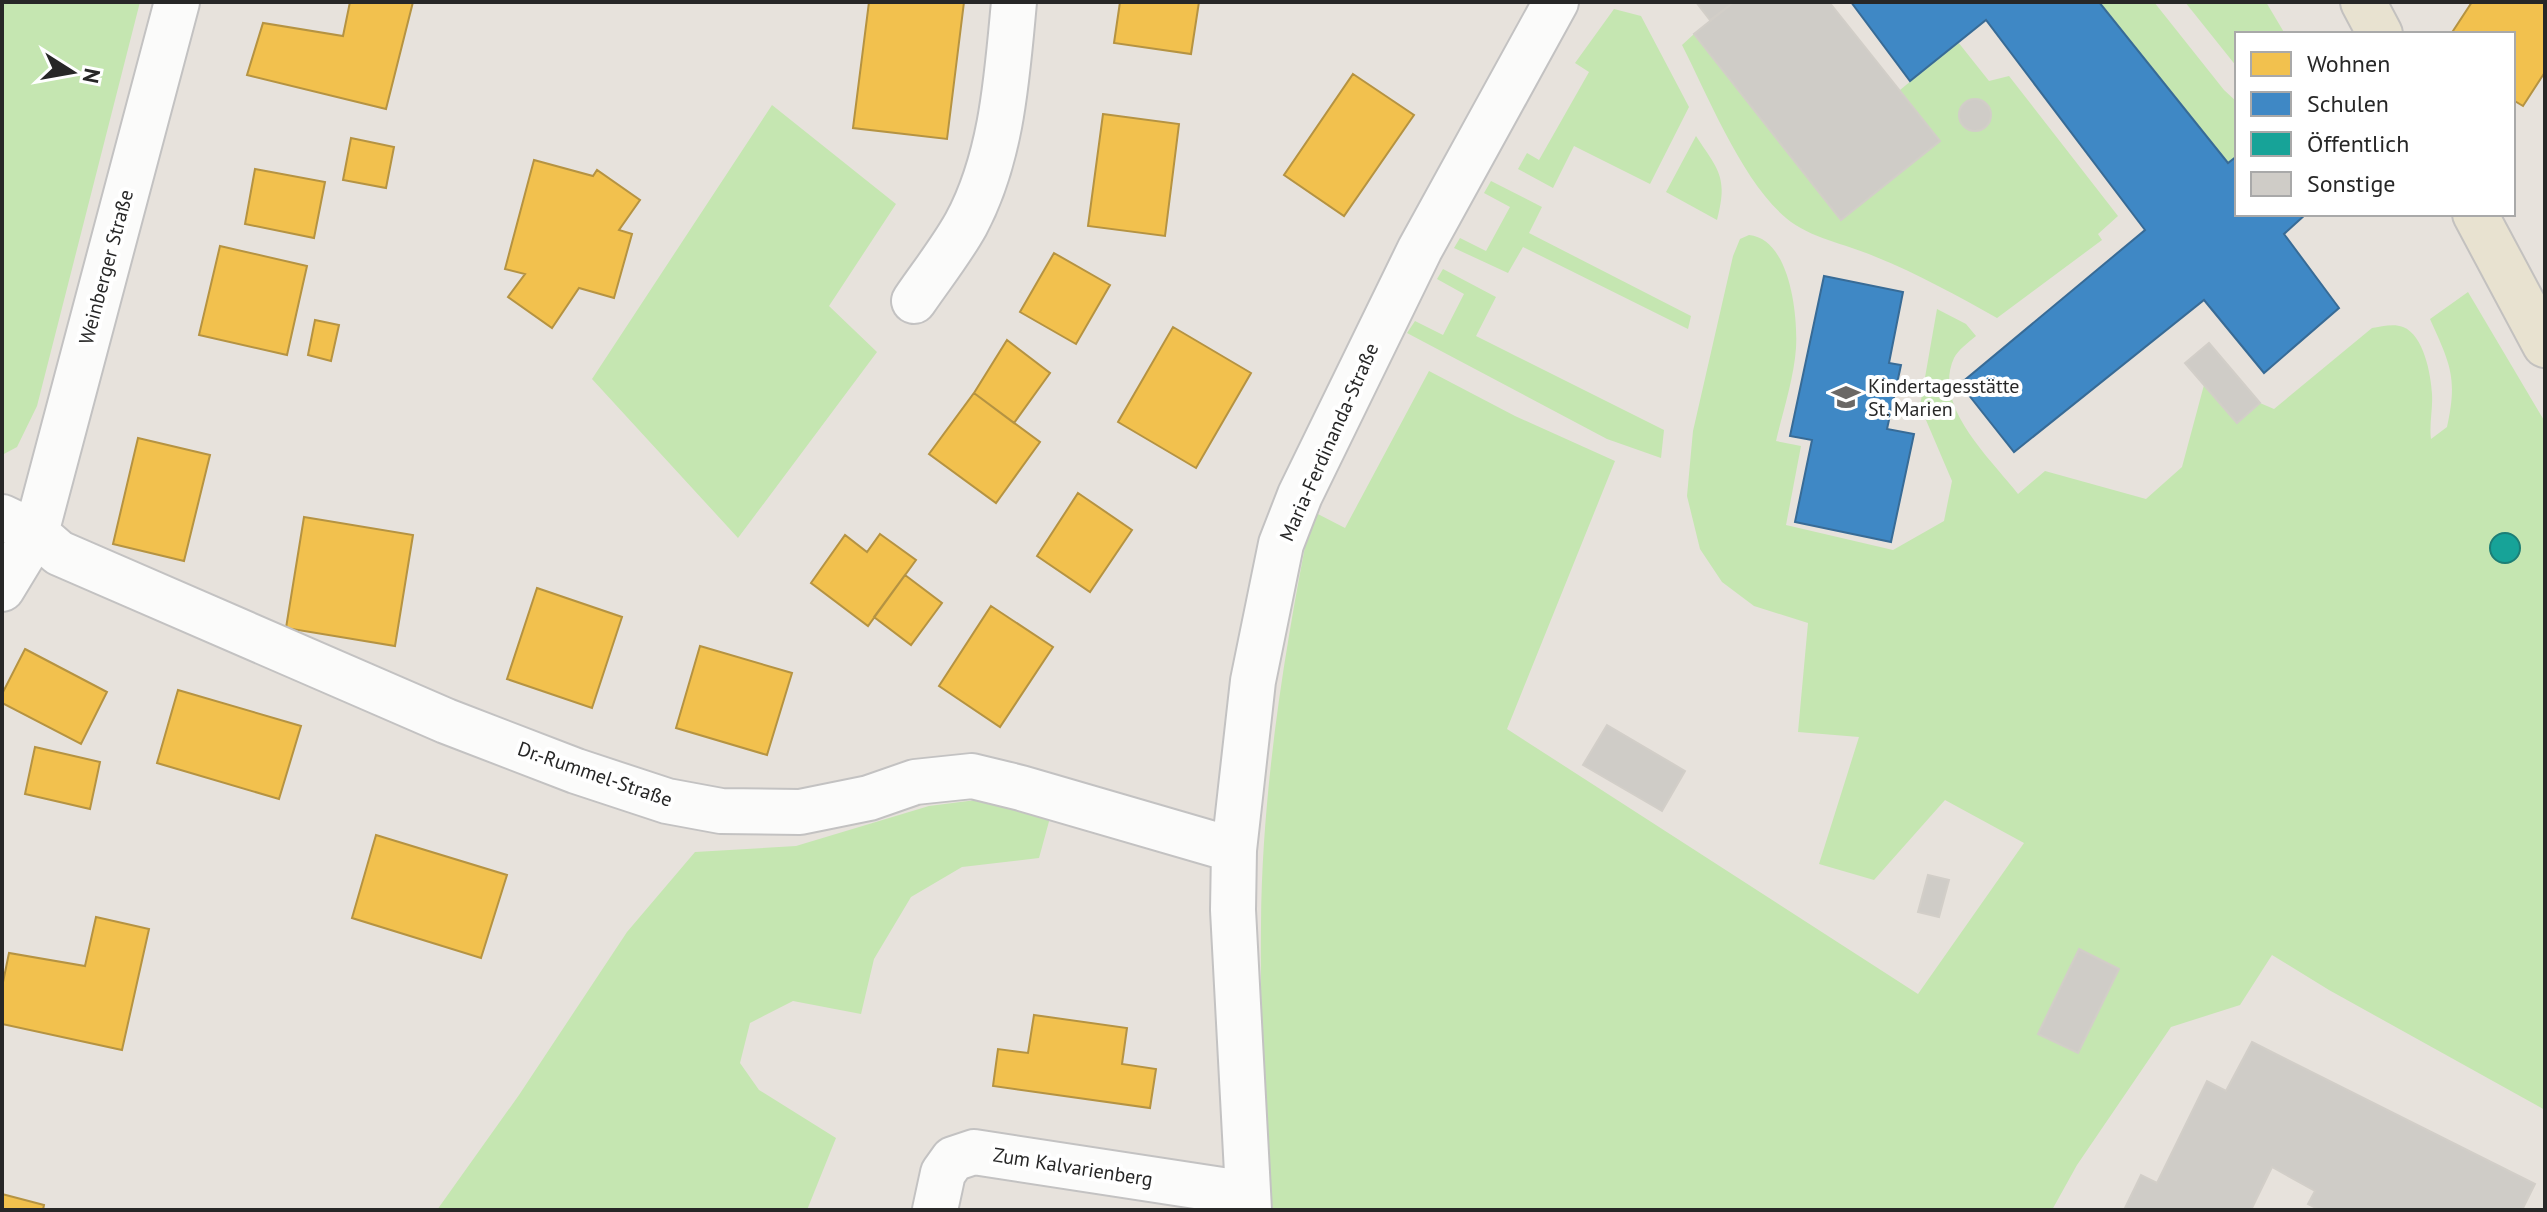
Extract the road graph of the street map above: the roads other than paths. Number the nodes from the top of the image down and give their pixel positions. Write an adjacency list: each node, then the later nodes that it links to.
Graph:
1 (177, 2): 9 (street, Weinberger Straße)
2 (1014, 2): 7 (street)
3 (1556, 2): 11 (street, Maria-Ferdinanda-Straße)
4 (2363, 2): 5 (main road)
5 (2379, 32)
6 (2476, 216): 8 (main road)
7 (914, 301)
8 (2545, 345)
9 (19, 525): 10 (street, Weinberger Straße); 11 (street, Dr.-Rummel-Straße)
10 (2, 589)
11 (1234, 850): 12 (street, Maria-Ferdinanda-Straße)
12 (1248, 1202): 13 (street, Zum Kalvarienberg)
13 (935, 1210)

